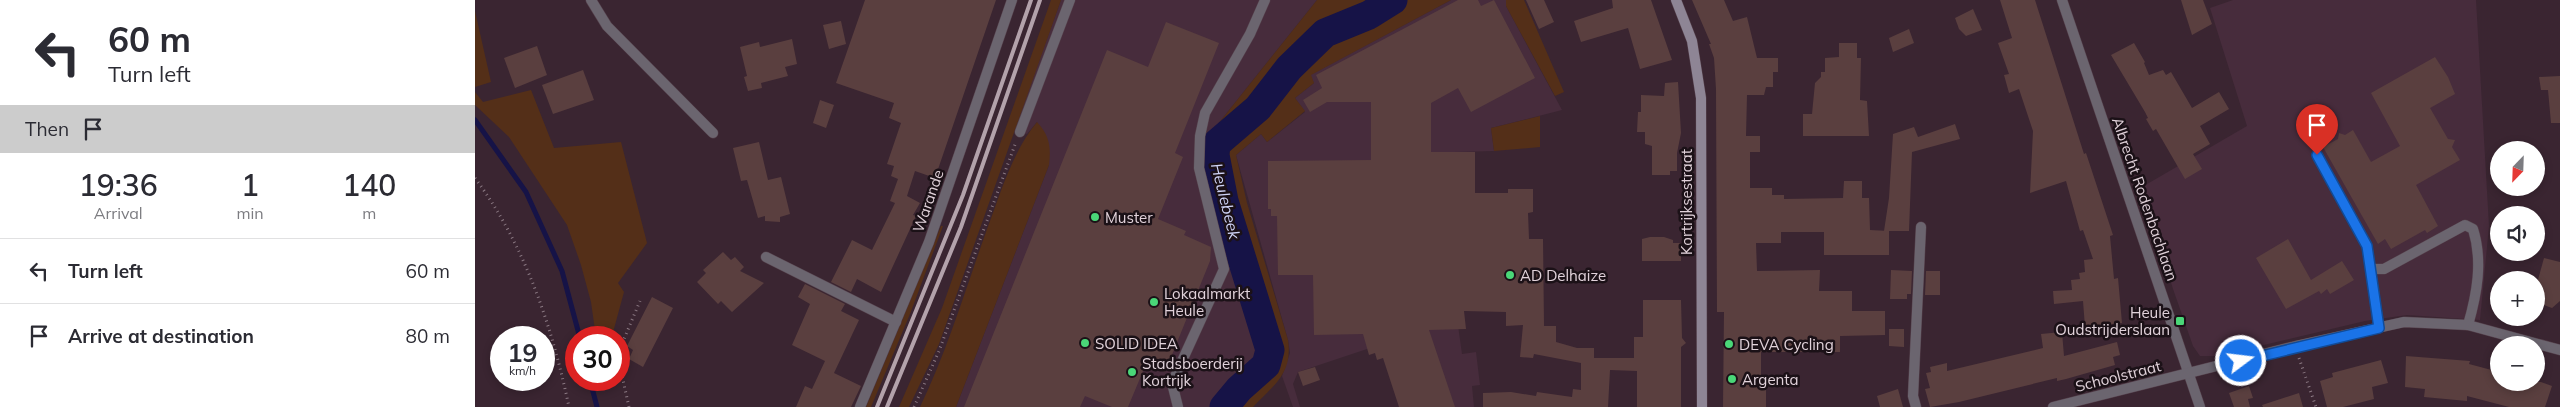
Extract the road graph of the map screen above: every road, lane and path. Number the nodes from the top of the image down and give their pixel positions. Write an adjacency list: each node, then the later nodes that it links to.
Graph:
1 (591, 0): 8 (street)
2 (1012, 0): 15 (street, Warande)
3 (1069, 0): 7 (street)
4 (1265, 0): 25 (street)
5 (1676, 0): 26 (street, Kortrijksestraat)
6 (2062, 0): 20 (street, Albrecht Rodenbachlaan)
7 (1020, 132): 24 (path)
8 (713, 133)
9 (2317, 155): 13 (street)
10 (475, 178): 21 (path)
11 (1921, 227): 27 (street)
12 (766, 257): 15 (street)
13 (2371, 269): 16 (street); 17 (street)
14 (640, 302): 22 (path)
15 (896, 322): 23 (street, Warande)
16 (2468, 325): 17 (street, Schoolstraat); 19 (street, Schoolstraat)
17 (2379, 328): 18 (street, Schoolstraat)
18 (2296, 346): 20 (street, Schoolstraat); 30 (path)
19 (2560, 350)
20 (2189, 374): 28 (street, Schoolstraat); 29 (street, Albrecht Rodenbachlaan)
21 (569, 407)
22 (629, 407)
23 (860, 407)
24 (913, 407)
25 (1179, 407)
26 (1702, 407)
27 (1915, 407)
28 (2053, 407)
29 (2200, 407)
30 (2316, 407)

